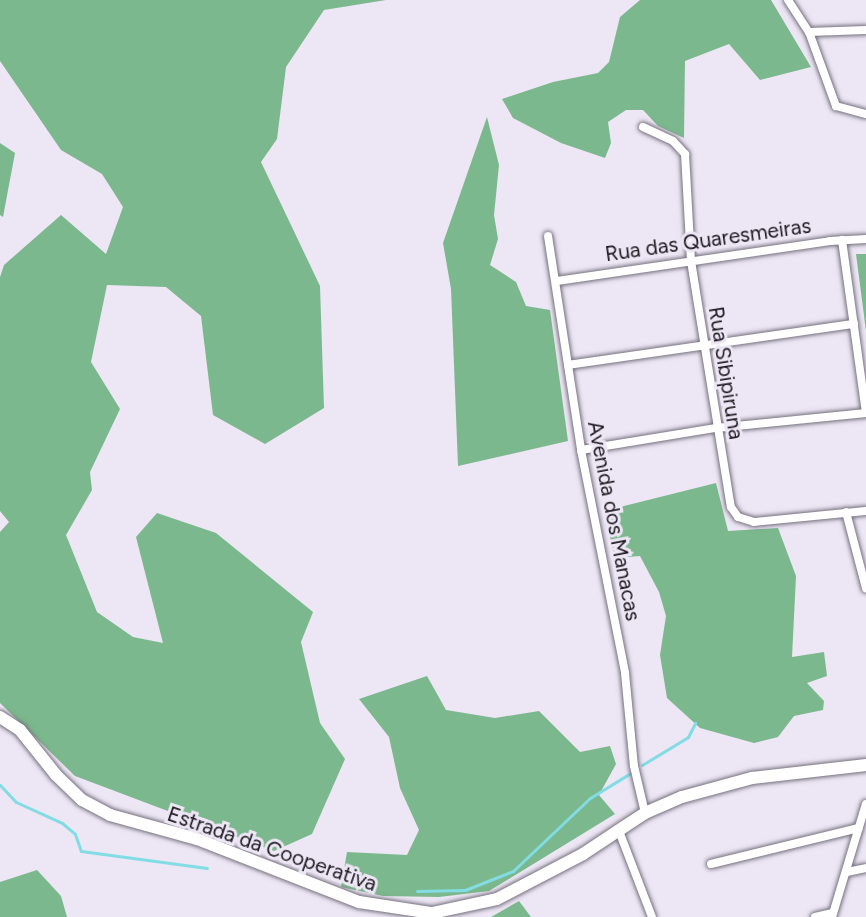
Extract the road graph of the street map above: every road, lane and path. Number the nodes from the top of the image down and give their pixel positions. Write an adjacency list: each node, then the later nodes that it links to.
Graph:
1 (788, 0): 3 (street)
2 (866, 30): 3 (street)
3 (809, 32): 4 (street)
4 (866, 114)
5 (643, 127): 9 (street, Rua Sibipiruna)
6 (548, 236): 10 (street, Avenida dos Manacas)
7 (866, 239): 8 (street, Rua das Quaresmeiras)
8 (842, 240): 9 (street, Rua das Quaresmeiras); 11 (street)
9 (691, 261): 10 (street, Rua das Quaresmeiras); 12 (street, Rua Sibipiruna)
10 (556, 282): 13 (street, Avenida dos Manacas)
11 (854, 324): 12 (street); 14 (street)
12 (704, 346): 13 (street); 14 (street, Rua Sibipiruna)
13 (568, 365): 15 (street, Avenida dos Manacas)
14 (716, 428): 15 (street); 17 (street, Rua Sibipiruna)
15 (581, 450): 22 (street, Avenida dos Manacas)
16 (866, 510): 17 (street, Rua Sibipiruna)
17 (846, 512): 18 (street)
18 (866, 588)
19 (0, 717): 28 (main road, Estrada da Cooperativa)
20 (866, 765): 22 (main road, Estrada da Cooperativa)
21 (866, 804): 23 (street)
22 (645, 813): 24 (main road, Estrada da Cooperativa)
23 (859, 828): 25 (street); 27 (street)
24 (619, 831): 28 (main road, Estrada da Cooperativa); 30 (street)
25 (711, 864)
26 (866, 868): 27 (street)
27 (847, 872): 29 (street)
28 (404, 914)
29 (832, 915): 31 (street)
30 (652, 917)
31 (815, 917)

